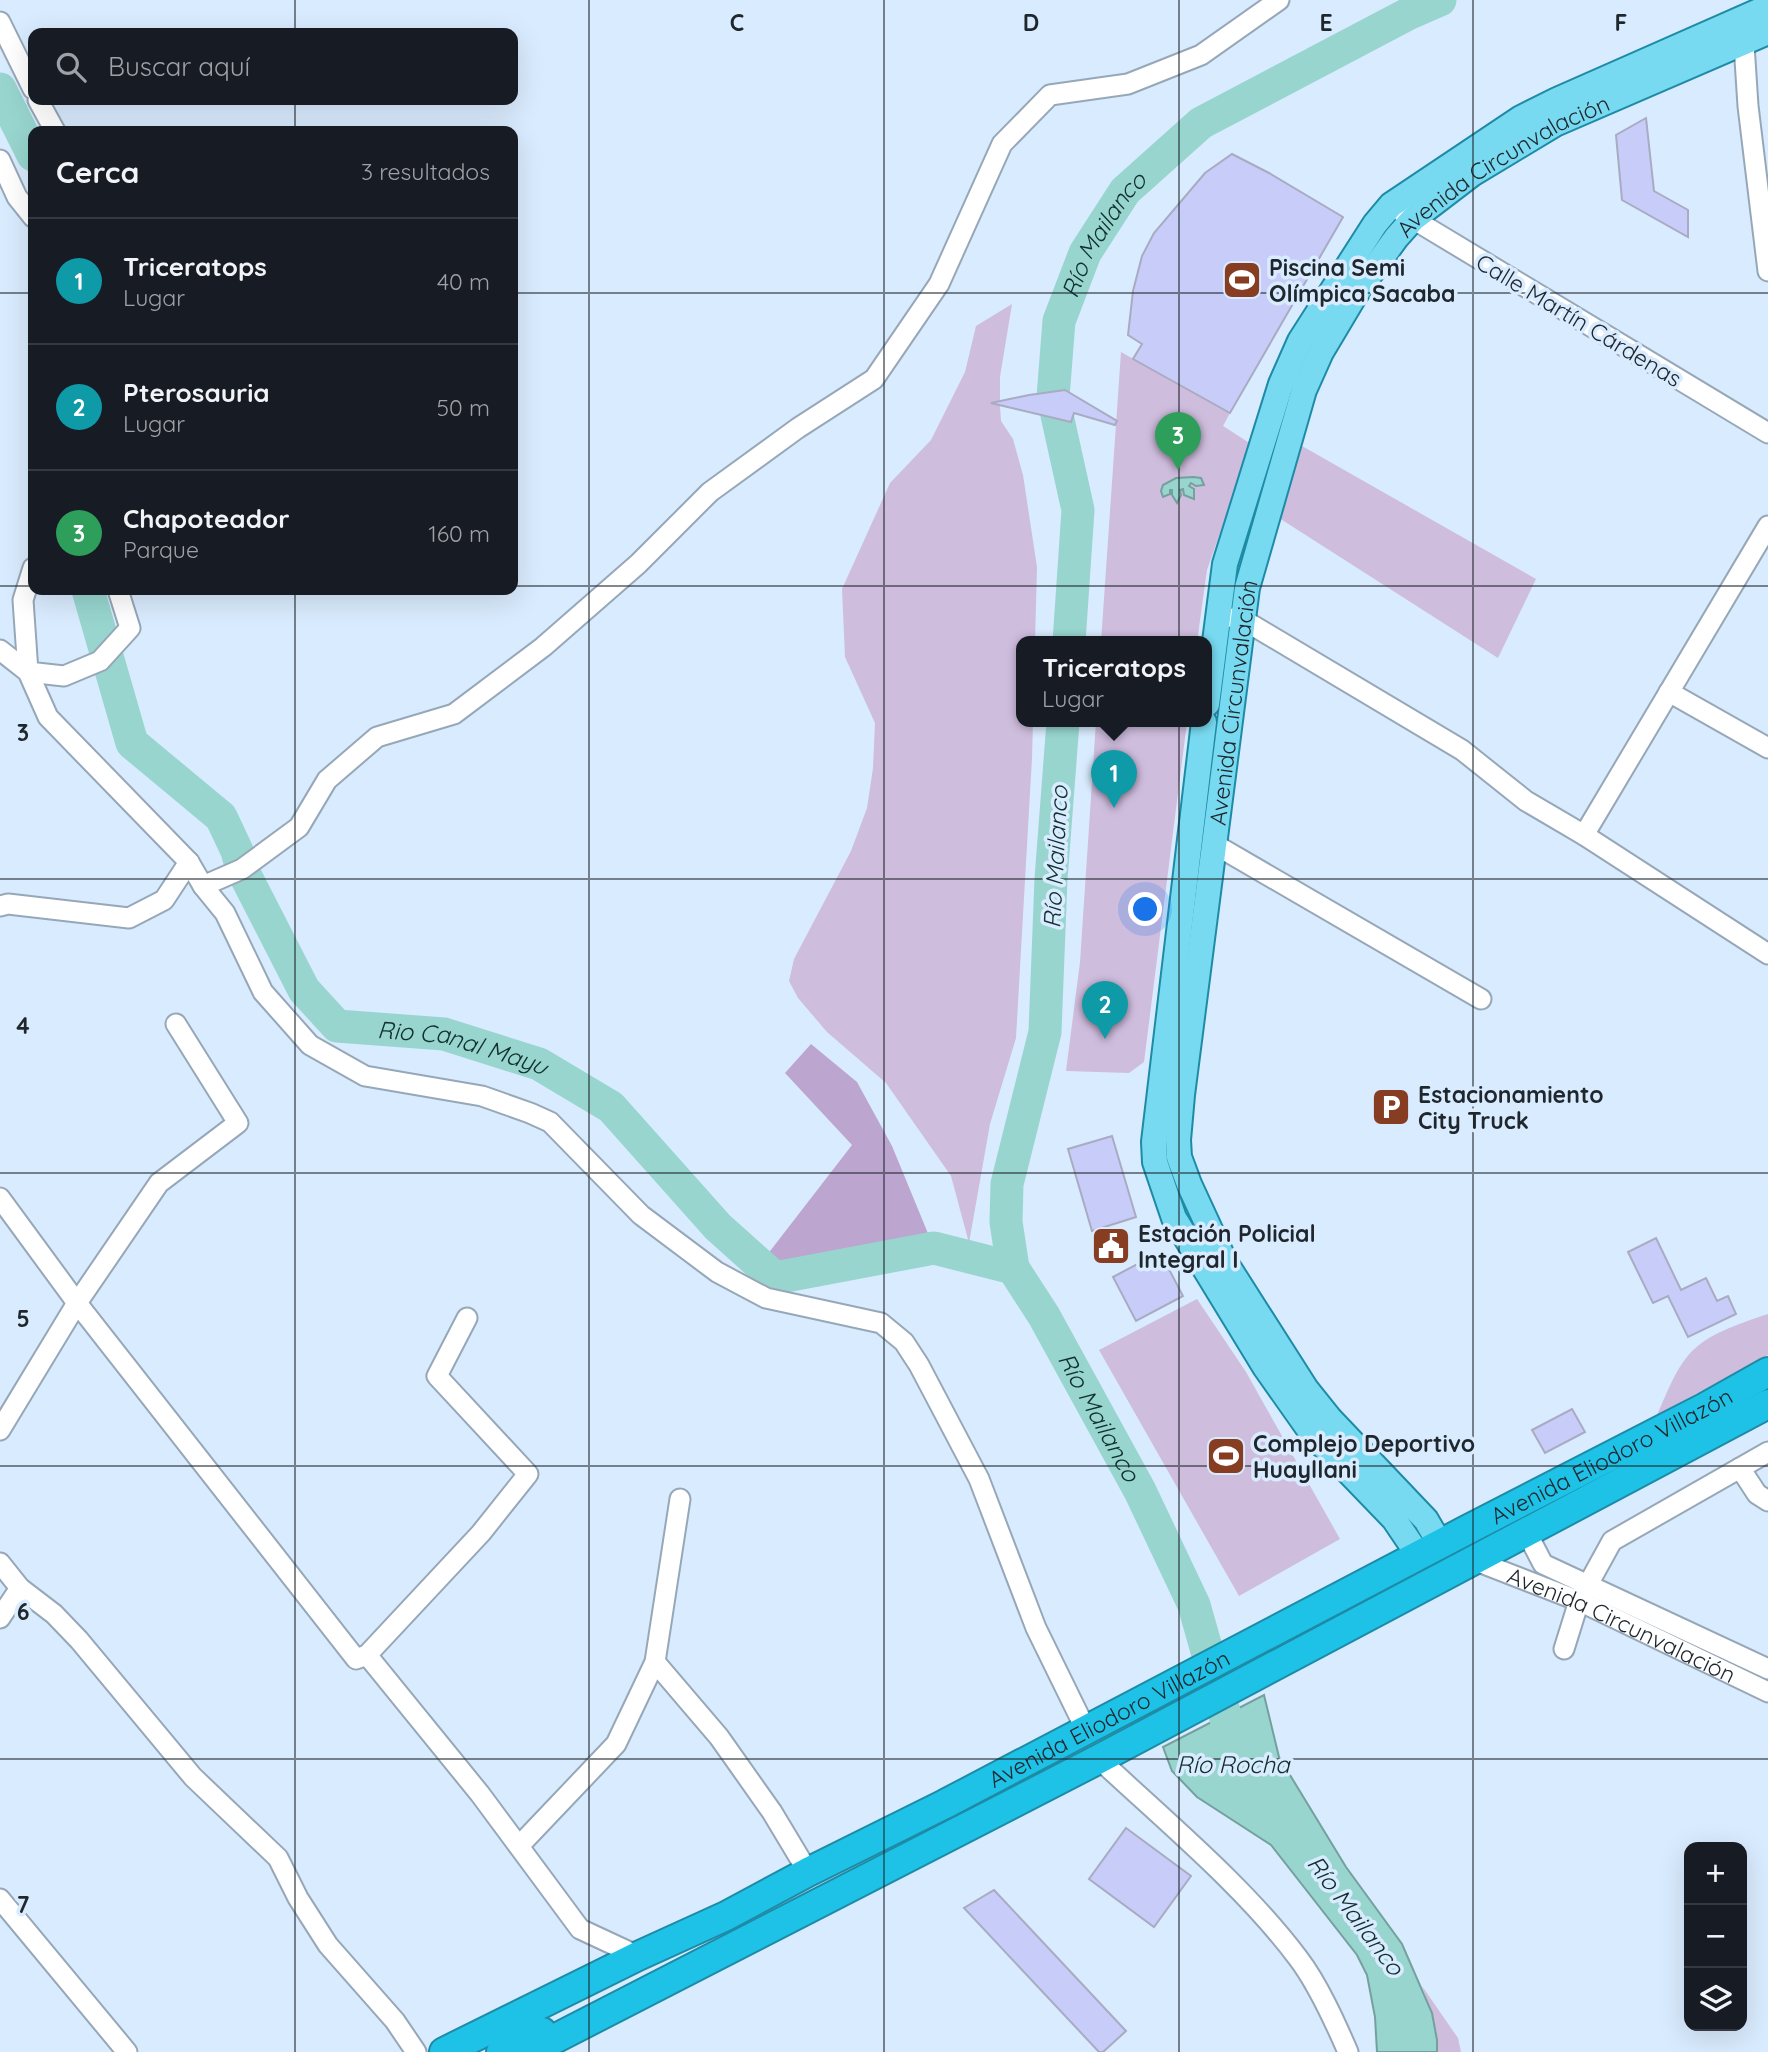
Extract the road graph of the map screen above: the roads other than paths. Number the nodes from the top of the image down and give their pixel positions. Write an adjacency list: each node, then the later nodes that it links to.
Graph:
1 (1279, 0): 30 (street)
2 (1768, 7): 4 (main road, Avenida Circunvalación)
3 (0, 22): 6 (street)
4 (1743, 30): 5 (main road, Avenida Circunvalación); 10 (main road, Avenida Circunvalación); 12 (main road, Avenida Circunvalación); 13 (street)
5 (1768, 32)
6 (28, 79)
7 (41, 105): 8 (street)
8 (52, 126)
9 (0, 160): 11 (street)
10 (1391, 205): 12 (street, Calle Martín Cárdenas); 14 (main road, Avenida Circunvalación)
11 (28, 211)
12 (1413, 219): 15 (street, Calle Martín Cárdenas); 16 (main road, Avenida Circunvalación)
13 (1768, 271)
14 (1266, 433): 16 (street); 20 (main road, Avenida Circunvalación)
15 (1768, 433)
16 (1289, 443): 20 (main road, Avenida Circunvalación)
17 (1768, 526): 24 (street)
18 (28, 584): 22 (street)
19 (120, 595): 22 (street)
20 (1230, 617): 23 (main road, Avenida Circunvalación); 27 (street); 28 (main road, Avenida Circunvalación)
21 (0, 650): 22 (street)
22 (28, 672): 29 (street)
23 (1212, 685)
24 (1669, 692): 26 (street); 27 (street)
25 (1205, 727): 35 (main road, Avenida Circunvalación)
26 (1768, 748)
27 (1584, 835): 32 (street)
28 (1214, 844): 33 (street); 35 (main road, Avenida Circunvalación)
29 (189, 862): 30 (street); 31 (street)
30 (203, 886): 60 (street)
31 (0, 906)
32 (1768, 954)
33 (1481, 999)
34 (176, 1024): 39 (street)
35 (1171, 1094): 37 (main road, Avenida Circunvalación); 38 (main road, Avenida Circunvalación)
36 (0, 1198): 39 (street)
37 (1197, 1201): 38 (street); 49 (main road, Avenida Circunvalación)
38 (1172, 1213): 49 (main road, Avenida Circunvalación)
39 (77, 1303): 43 (street); 56 (street)
40 (467, 1318): 56 (street)
41 (1768, 1372): 49 (highway, Avenida Eliodoro Villazón)
42 (1768, 1404): 48 (highway, Avenida Eliodoro Villazón)
43 (0, 1430)
44 (1768, 1452): 45 (street)
45 (1740, 1468): 47 (street); 53 (street)
46 (680, 1499): 57 (street)
47 (1768, 1501)
48 (1527, 1533): 50 (highway, Avenida Eliodoro Villazón); 53 (street, Avenida Circunvalación)
49 (1429, 1550): 60 (highway, Avenida Eliodoro Villazón)
50 (1476, 1561): 53 (street, Avenida Circunvalación); 61 (highway, Avenida Eliodoro Villazón)
51 (0, 1563): 52 (street)
52 (20, 1588): 54 (street); 68 (street)
53 (1583, 1592): 55 (street); 58 (street, Avenida Circunvalación); 59 (street, Avenida Circunvalación)
54 (0, 1618)
55 (1564, 1649)
56 (368, 1655): 62 (street)
57 (656, 1662): 62 (street); 63 (street)
58 (1768, 1669)
59 (1768, 1692)
60 (1086, 1730): 63 (highway, Avenida Eliodoro Villazón)
61 (1099, 1759): 65 (highway, Avenida Eliodoro Villazón); 73 (street)
62 (519, 1846): 66 (street)
63 (808, 1872): 66 (highway, Avenida Eliodoro Villazón)
64 (3, 1911): 67 (street)
65 (740, 1944): 70 (highway, Avenida Eliodoro Villazón); 71 (highway, Avenida Eliodoro Villazón); 72 (highway, Avenida Eliodoro Villazón)
66 (638, 1956): 69 (highway, Avenida Eliodoro Villazón)
67 (127, 2052)
68 (416, 2052)
69 (444, 2052)
70 (501, 2052)
71 (529, 2052)
72 (556, 2052)
73 (1348, 2052)

